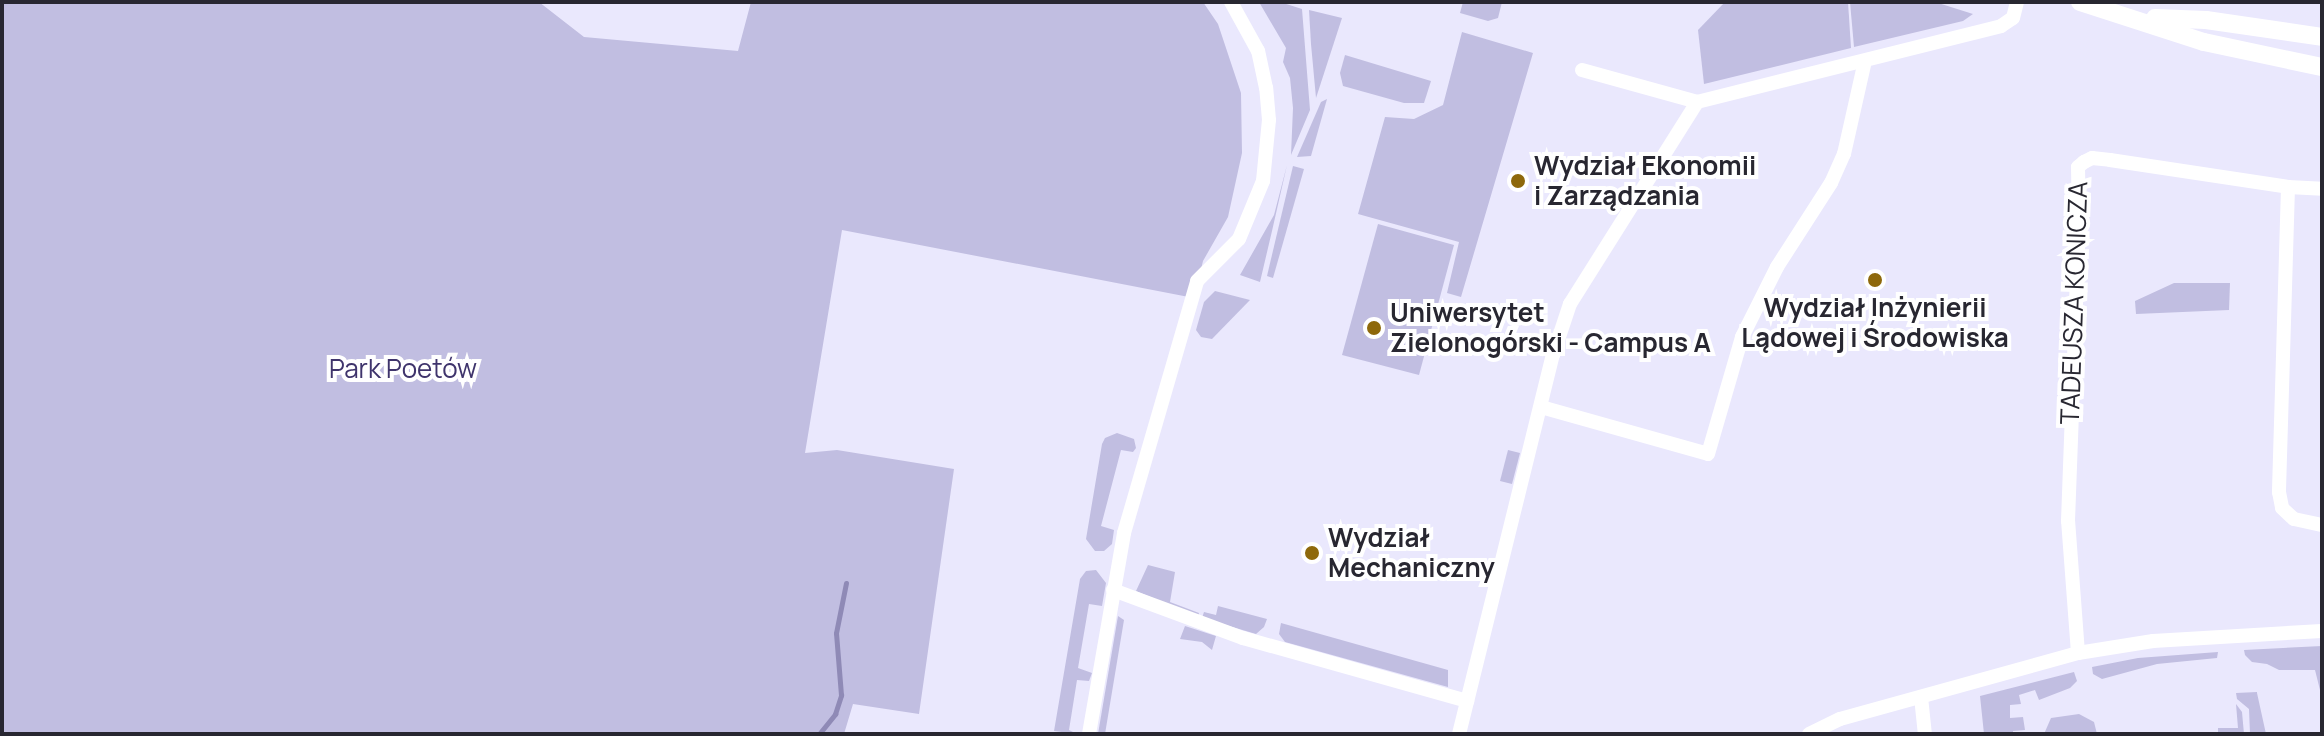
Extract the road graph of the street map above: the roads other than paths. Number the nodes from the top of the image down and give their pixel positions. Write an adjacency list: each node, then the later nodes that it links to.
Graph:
1 (1231, 2): 14 (street)
2 (2017, 2): 6 (street)
3 (2080, 2): 4 (street)
4 (2133, 17): 5 (street); 7 (street)
5 (2322, 37)
6 (1865, 61): 9 (street); 12 (street)
7 (2322, 67)
8 (1582, 70): 9 (street)
9 (1697, 102): 12 (street)
10 (2288, 187): 11 (street, TADEUSZA KONICZA); 13 (street); 16 (street, TADEUSZA KONICZA)
11 (2322, 189)
12 (1541, 407): 18 (street)
13 (2322, 525)
14 (1113, 590): 18 (street); 19 (street)
15 (2322, 631): 16 (street)
16 (2078, 653): 17 (street)
17 (1921, 697): 21 (street); 22 (street)
18 (1467, 701): 20 (street)
19 (1089, 734)
20 (1459, 734)
21 (1809, 734)
22 (1925, 734)

